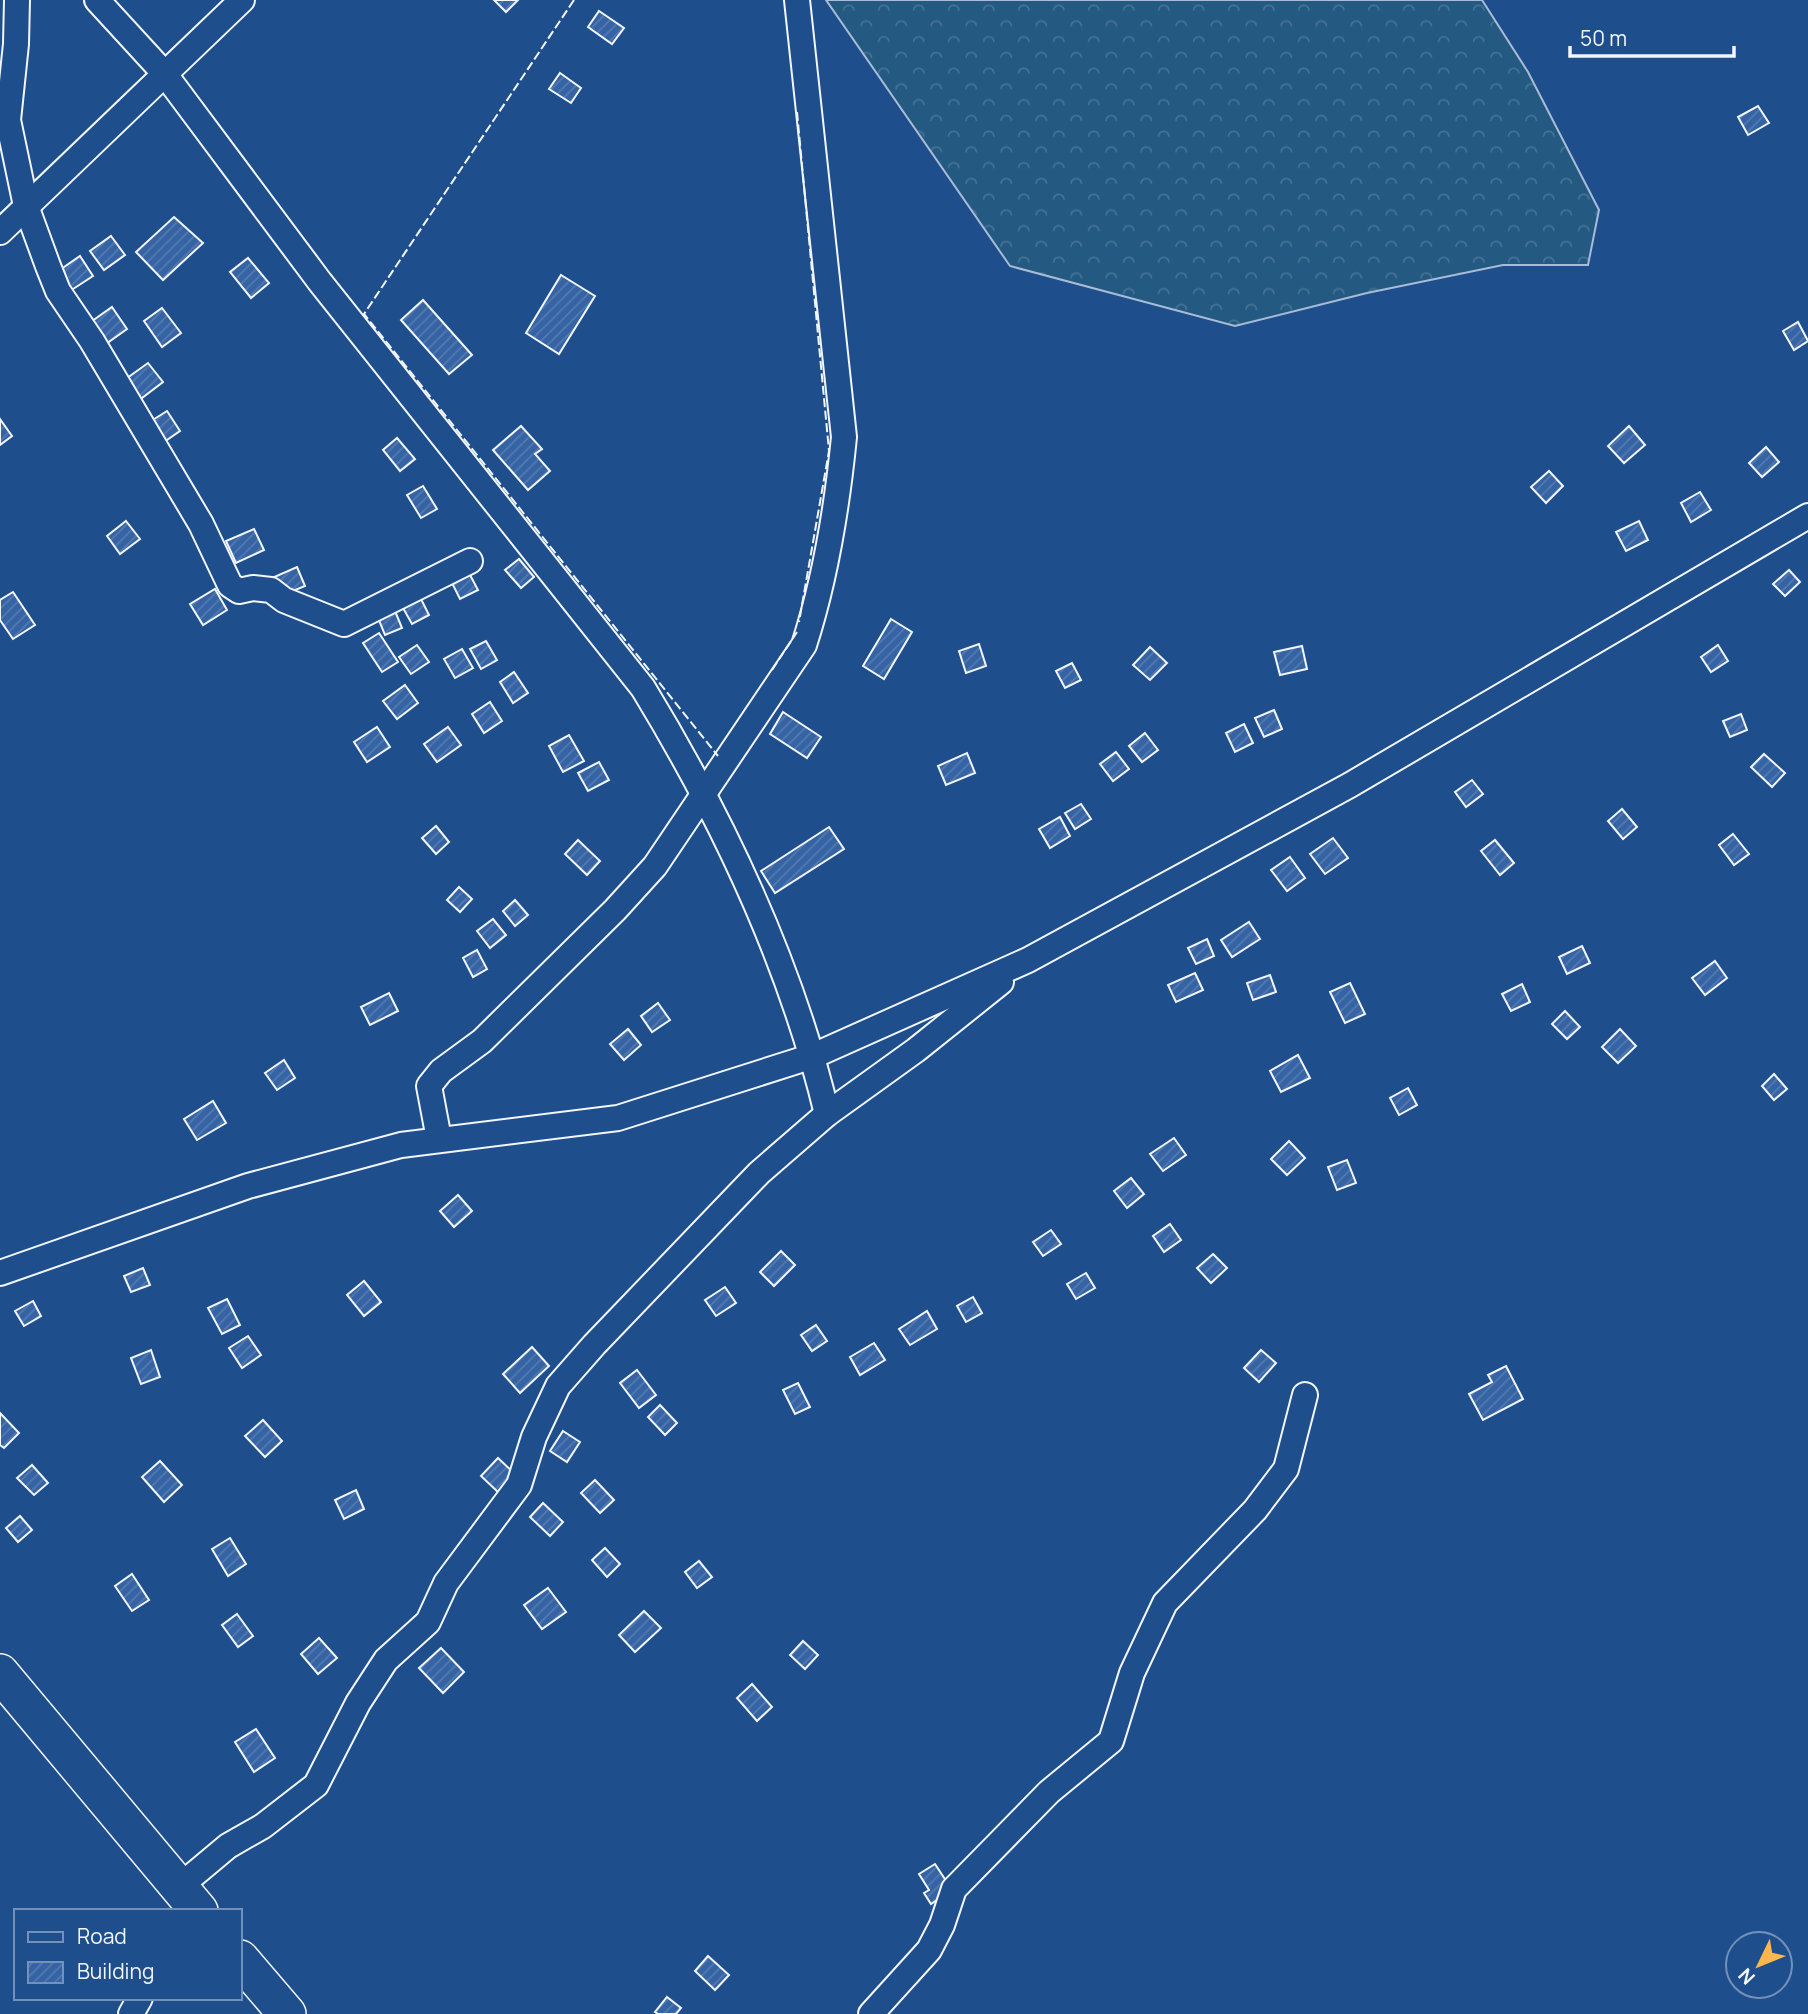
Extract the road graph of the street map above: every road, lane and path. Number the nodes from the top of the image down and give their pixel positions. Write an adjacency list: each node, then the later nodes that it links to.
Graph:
1 (17, 0): 6 (street)
2 (97, 0): 5 (street)
3 (242, 0): 5 (street)
4 (797, 0): 11 (street)
5 (164, 73): 7 (street); 11 (street)
6 (4, 116): 7 (street)
7 (26, 206): 8 (street); 10 (street)
8 (0, 232)
9 (1808, 516): 12 (street)
10 (470, 561)
11 (702, 795): 13 (street); 15 (street)
12 (1028, 960): 13 (street); 14 (street)
13 (813, 1056): 14 (street); 15 (street)
14 (827, 1114): 19 (street)
15 (439, 1139): 16 (street)
16 (0, 1273)
17 (1305, 1395): 22 (street)
18 (0, 1672): 19 (highway)
19 (188, 1902)
20 (242, 1961): 21 (highway)
21 (287, 2014)
22 (870, 2014)

